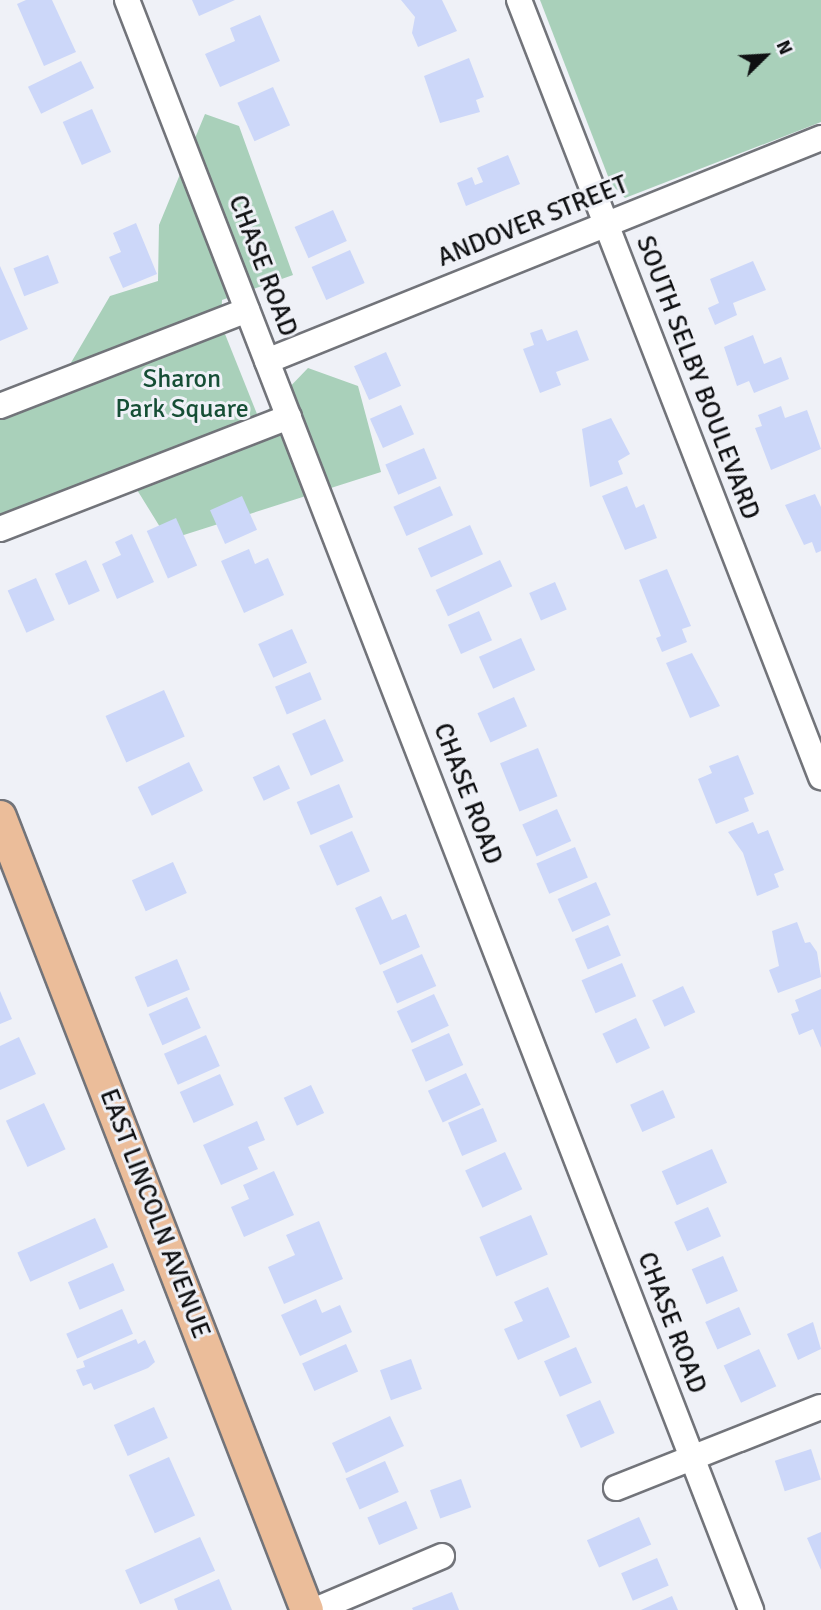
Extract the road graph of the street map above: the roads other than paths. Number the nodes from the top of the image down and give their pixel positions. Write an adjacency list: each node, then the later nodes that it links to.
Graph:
1 (127, 0): 5 (street, CHASE ROAD)
2 (519, 0): 4 (street, SOUTH SELBY BOULEVARD)
3 (821, 138): 4 (street, ANDOVER STREET)
4 (606, 225): 6 (street, ANDOVER STREET); 10 (street, SOUTH SELBY BOULEVARD)
5 (247, 310): 6 (street, CHASE ROAD); 7 (street)
6 (267, 361): 8 (street, CHASE ROAD)
7 (0, 406)
8 (289, 417): 9 (street); 13 (street, CHASE ROAD)
9 (0, 529)
10 (821, 777)
11 (0, 817): 16 (main road, EAST LINCOLN AVENUE)
12 (821, 1406): 13 (street)
13 (692, 1459): 14 (street); 18 (street, CHASE ROAD)
14 (616, 1488)
15 (442, 1556): 17 (street)
16 (307, 1610)
17 (315, 1610)
18 (751, 1610)

